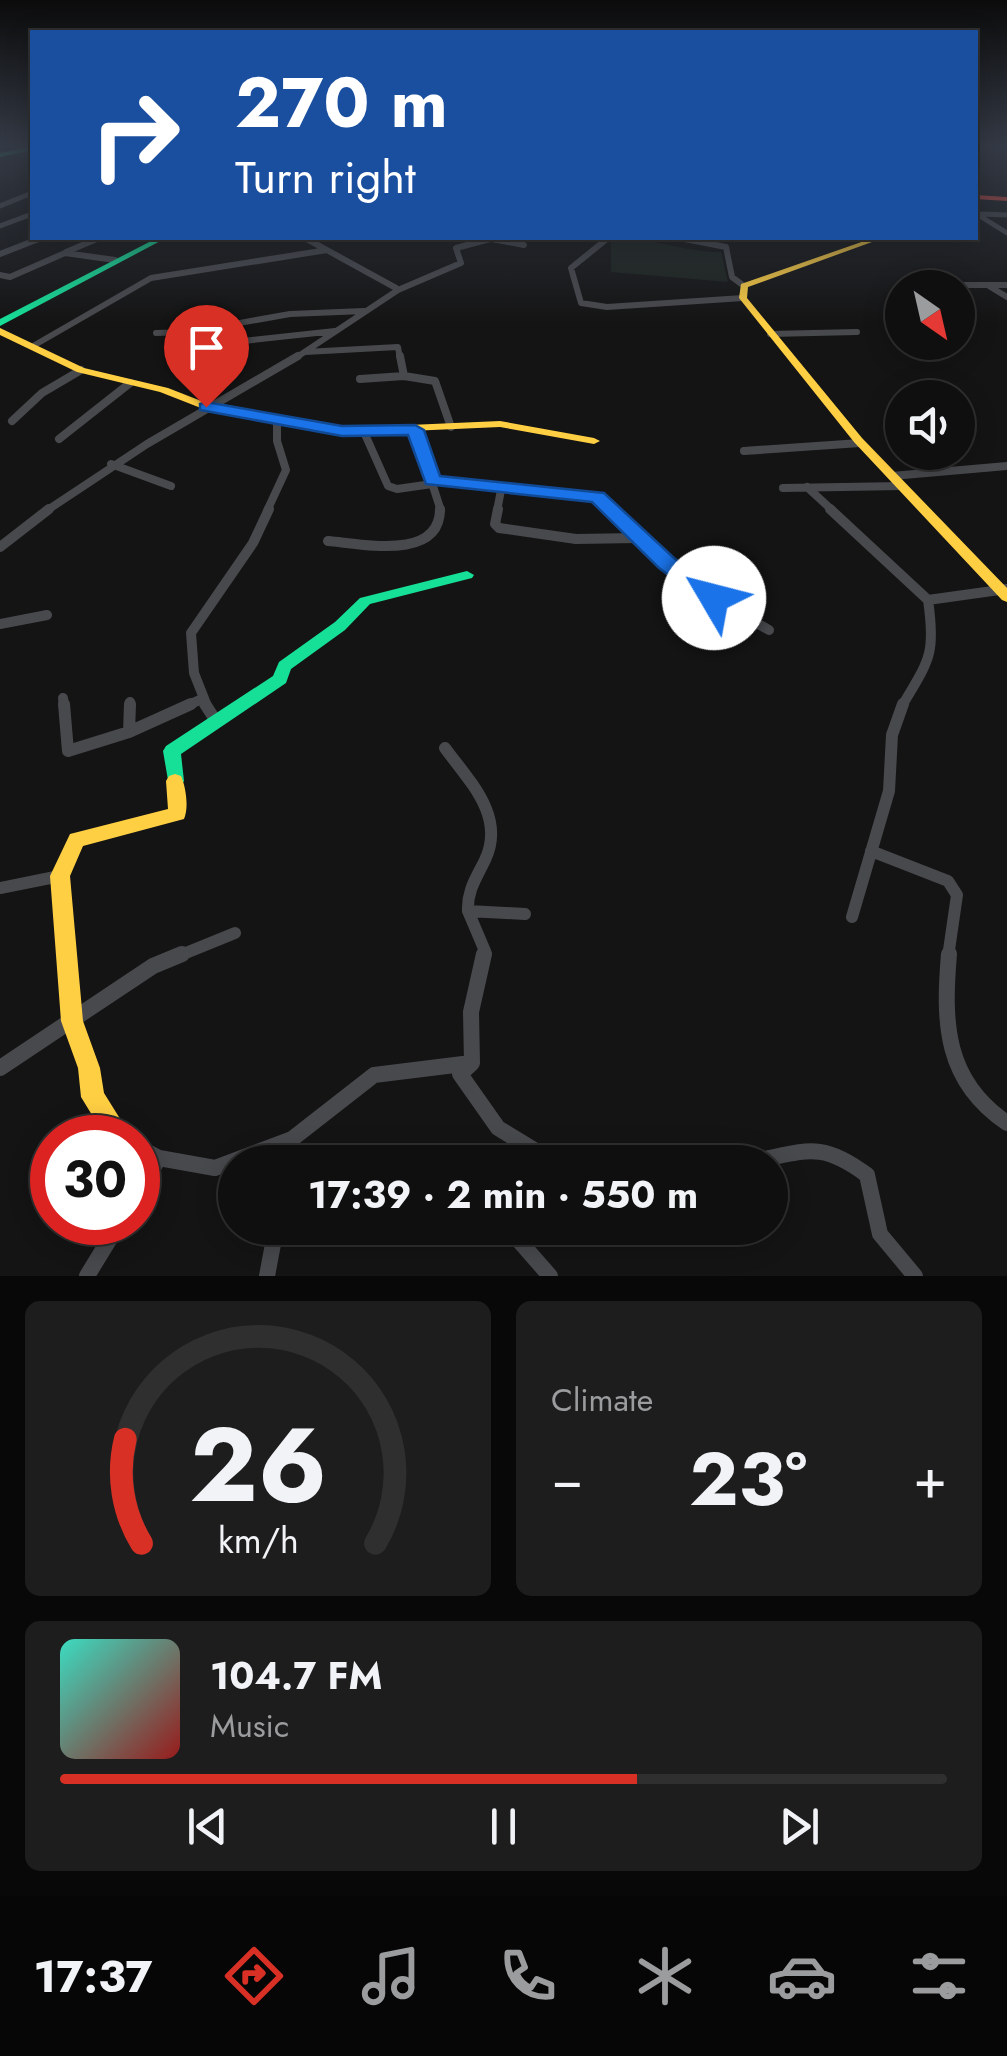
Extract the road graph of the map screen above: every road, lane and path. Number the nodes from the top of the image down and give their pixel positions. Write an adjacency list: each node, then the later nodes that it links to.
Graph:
1 (978, 206): 4 (street)
2 (978, 207): 6 (street)
3 (30, 215): 5 (street)
4 (1007, 215)
5 (0, 226)
6 (1007, 233)
7 (36, 240): 21 (street)
8 (95, 240): 20 (street)
9 (158, 240): 22 (main road)
10 (309, 240): 19 (street)
11 (482, 240): 27 (street)
12 (498, 240): 17 (street)
13 (605, 240): 28 (street)
14 (690, 240): 18 (street)
15 (728, 240): 18 (street)
16 (872, 240): 28 (main road)
17 (524, 245)
18 (726, 247): 28 (street)
19 (327, 250): 27 (street); 38 (street)
20 (65, 253): 22 (street); 23 (street)
21 (0, 254)
22 (114, 260): 31 (main road)
23 (0, 275)
24 (1007, 285): 26 (street)
25 (975, 286): 26 (street)
26 (988, 286): 29 (street)
27 (396, 288): 30 (street)
28 (743, 292): 36 (main road)
29 (1007, 297)
30 (365, 311): 33 (street); 35 (street)
31 (0, 322)
32 (0, 330): 38 (main road)
33 (336, 332): 37 (street); 39 (street)
34 (857, 332): 36 (street)
35 (156, 333)
36 (770, 334): 52 (main road)
37 (216, 344)
38 (33, 346): 40 (main road)
39 (305, 352): 41 (street); 44 (street)
40 (80, 370): 43 (main road); 45 (street)
41 (404, 376): 42 (street); 47 (street)
42 (360, 380)
43 (130, 383): 44 (main road); 50 (street)
44 (206, 407): 46 (main road); 54 (street)
45 (12, 420)
46 (277, 420): 49 (main road); 72 (street)
47 (452, 427): 48 (main road); 51 (main road)
48 (415, 430): 49 (main road); 57 (street)
49 (364, 432): 57 (street)
50 (59, 439)
51 (594, 440)
52 (860, 442): 53 (street); 56 (main road)
53 (744, 451)
54 (111, 464): 58 (street); 64 (street)
55 (1006, 467): 56 (street)
56 (897, 481): 59 (street); 66 (main road)
57 (433, 482): 61 (street); 63 (street)
58 (171, 486)
59 (807, 486): 60 (street); 67 (street)
60 (783, 488)
61 (501, 490): 62 (street); 62 (street)
62 (638, 538): 70 (street)
63 (328, 541)
64 (0, 547)
65 (466, 575): 74 (main road)
66 (1005, 592): 67 (street)
67 (928, 600): 77 (street)
68 (47, 615): 69 (street)
69 (0, 624)
70 (770, 630)
71 (63, 698): 75 (street)
72 (202, 699): 74 (street); 75 (street)
73 (130, 702): 75 (street)
74 (216, 721): 78 (main road)
75 (129, 732)
76 (445, 748): 80 (street)
77 (871, 851): 82 (street); 88 (street)
78 (60, 876): 79 (street); 84 (main road)
79 (0, 888)
80 (468, 912): 81 (street); 85 (street)
81 (524, 914)
82 (852, 918)
83 (235, 933): 84 (street)
84 (72, 1021): 86 (street); 87 (main road)
85 (472, 1063): 89 (street); 91 (street)
86 (0, 1068)
87 (105, 1115)
88 (1007, 1123)
89 (292, 1138): 90 (street); 93 (street)
90 (291, 1145)
91 (519, 1145)
92 (788, 1155): 100 (street)
93 (160, 1158)
94 (106, 1245): 97 (street)
95 (272, 1245): 98 (street)
96 (522, 1245): 99 (street)
97 (87, 1276)
98 (266, 1276)
99 (550, 1276)
100 (915, 1276)

